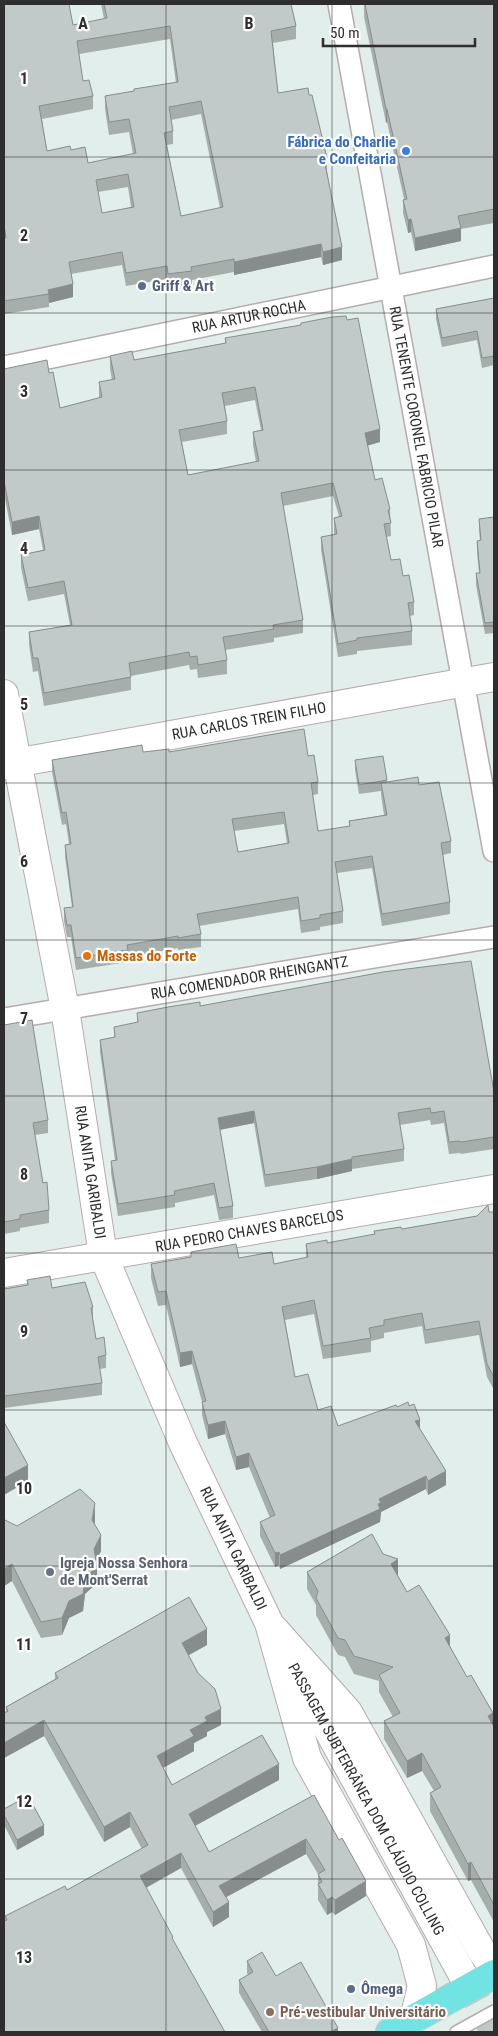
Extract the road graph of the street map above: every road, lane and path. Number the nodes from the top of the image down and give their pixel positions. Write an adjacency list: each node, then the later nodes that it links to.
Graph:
1 (339, 4): 3 (street, RUA TENENTE CORONEL FABRICIO PILAR)
2 (494, 266): 3 (street, RUA ARTUR ROCHA)
3 (392, 288): 4 (street, RUA ARTUR ROCHA); 6 (street, RUA TENENTE CORONEL FABRICIO PILAR)
4 (4, 367)
5 (494, 677): 6 (main road, RUA CARLOS TREIN FILHO)
6 (464, 682): 8 (main road, RUA CARLOS TREIN FILHO); 9 (street, RUA TENENTE CORONEL FABRICIO PILAR)
7 (4, 694): 8 (main road, RUA ANITA GARIBALDI)
8 (11, 764): 11 (main road, RUA ANITA GARIBALDI)
9 (494, 851)
10 (494, 938): 11 (street, RUA COMENDADOR RHEINGANTZ)
11 (65, 1009): 12 (street, RUA COMENDADOR RHEINGANTZ); 14 (main road, RUA ANITA GARIBALDI)
12 (4, 1019)
13 (494, 1189): 14 (main road, RUA PEDRO CHAVES BARCELOS)
14 (103, 1255): 15 (main road, RUA PEDRO CHAVES BARCELOS); 16 (main road, RUA ANITA GARIBALDI)
15 (4, 1273)
16 (269, 1623): 17 (main road, RUA ANITA GARIBALDI); 19 (main road, PASSAGEM SUBTERRÂNEA DOM CLÁUDIO COLLING); 21 (main road, RUA ANITA GARIBALDI)
17 (494, 1968)
18 (494, 1974): 21 (main road)
19 (464, 1977)
20 (494, 2011): 23 (lane)
21 (414, 2019): 22 (main road)
22 (390, 2032)
23 (456, 2032)

